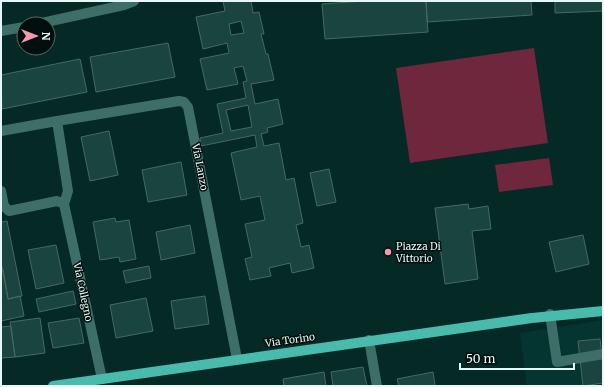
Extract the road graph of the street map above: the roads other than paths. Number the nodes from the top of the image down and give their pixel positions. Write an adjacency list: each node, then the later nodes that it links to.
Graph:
1 (134, 1): 2 (street)
2 (124, 3): 3 (street)
3 (56, 19)
4 (16, 28): 5 (street)
5 (1, 31)
6 (57, 121): 7 (street, Via Lanzo); 9 (street); 15 (street, Via Lanzo)
7 (1, 131)
8 (1, 191): 9 (street)
9 (64, 204): 16 (street, Via Collegno)
10 (603, 304): 12 (main road)
11 (603, 310): 12 (main road)
12 (550, 315): 13 (main road, Via Torino); 14 (street)
13 (369, 340): 15 (main road, Via Torino); 18 (street)
14 (603, 354)
15 (237, 360): 16 (main road, Via Torino)
16 (102, 379): 17 (main road, Via Torino)
17 (53, 386)
18 (377, 386)

